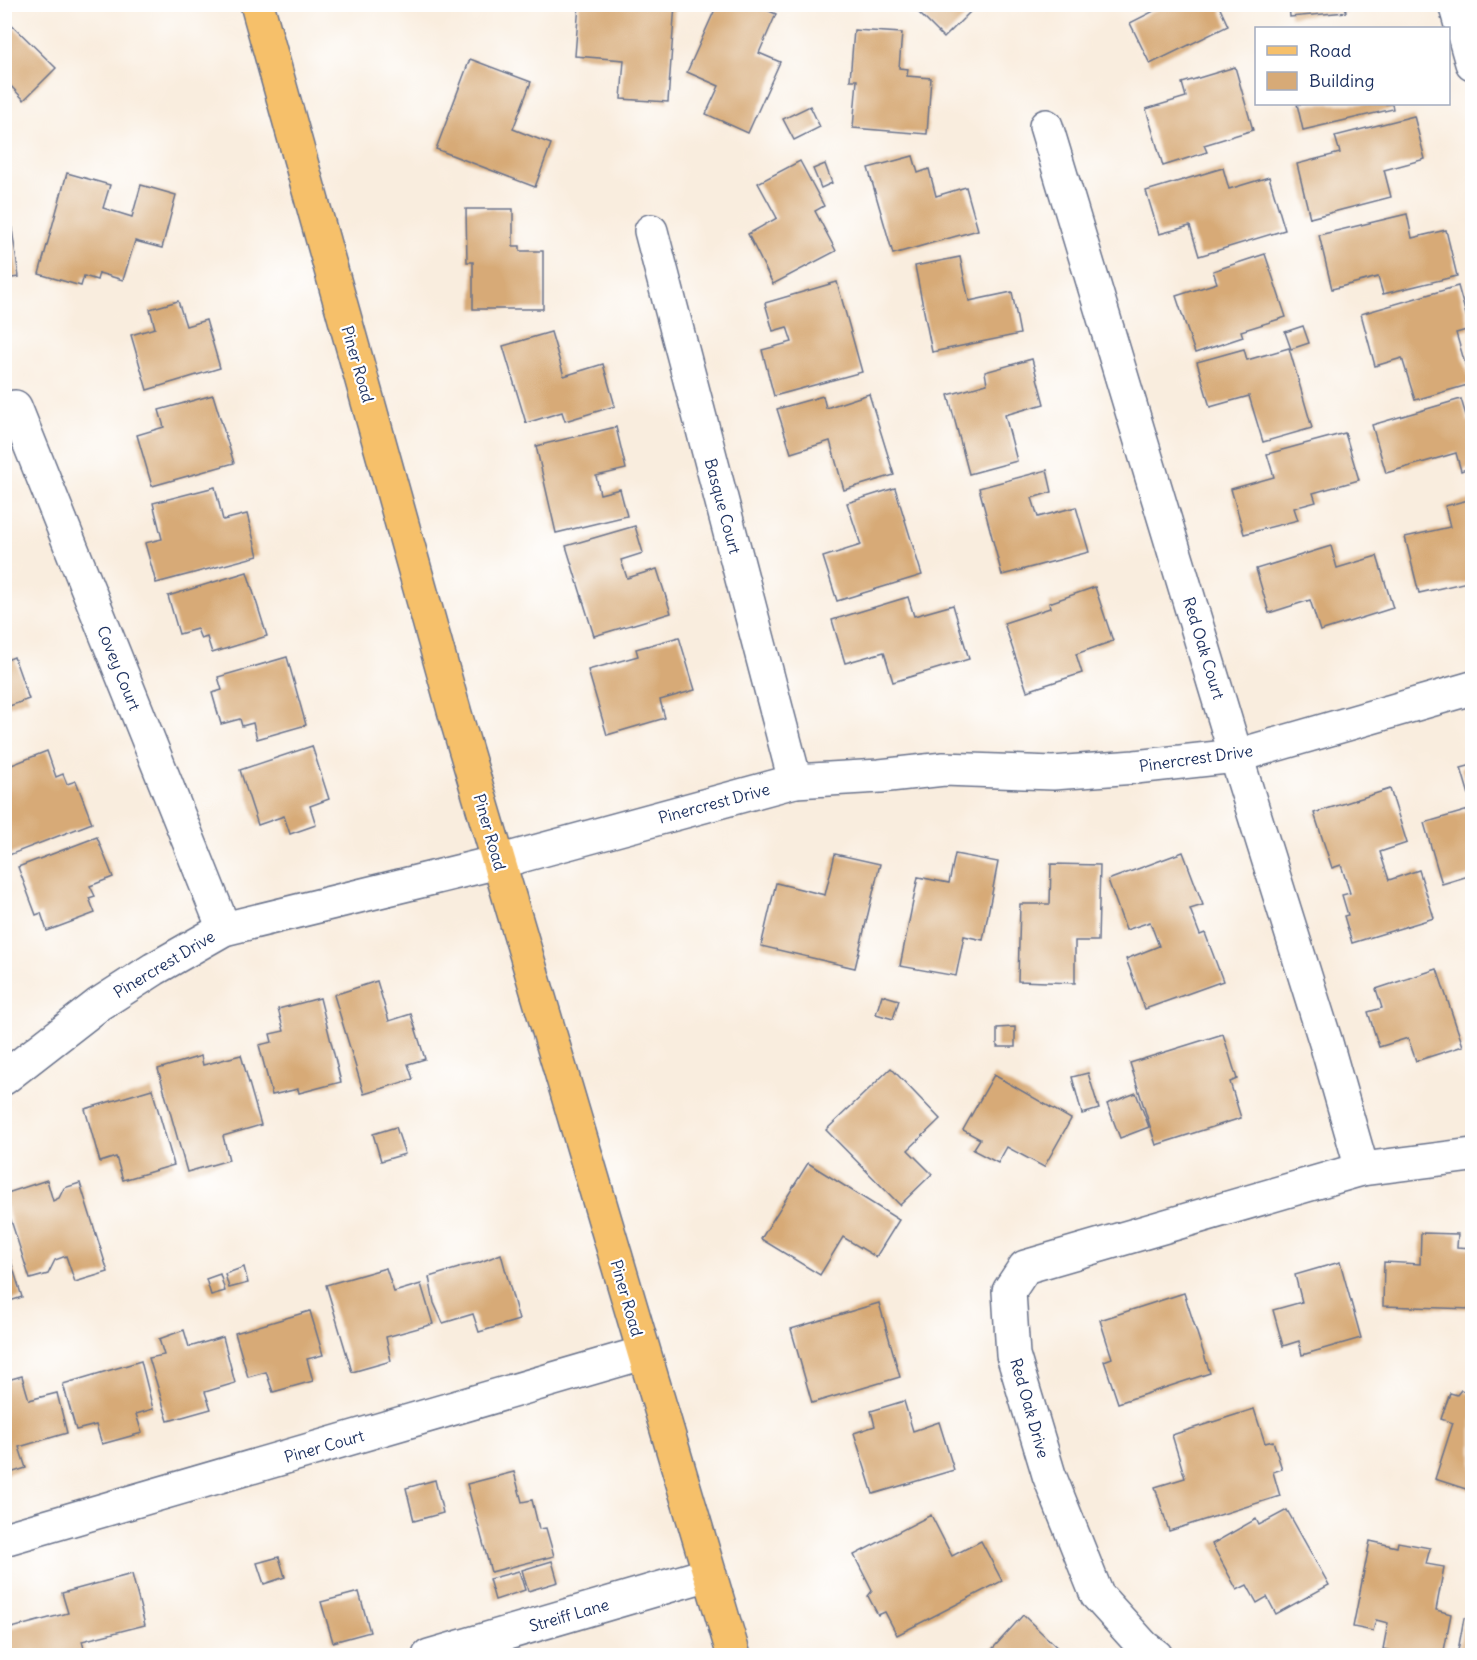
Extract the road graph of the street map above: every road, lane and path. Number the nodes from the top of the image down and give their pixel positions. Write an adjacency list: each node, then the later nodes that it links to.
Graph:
1 (257, 4): 10 (main road, Piner Road)
2 (1455, 4): 3 (street)
3 (1473, 63)
4 (1046, 126): 8 (street, Red Oak Court)
5 (651, 231): 9 (street, Basque Court)
6 (15, 406): 11 (street, Covey Court)
7 (1473, 688): 8 (street, Pinercrest Drive)
8 (1236, 756): 9 (street, Pinercrest Drive); 14 (street, Red Oak Court)
9 (795, 781): 10 (street, Pinercrest Drive)
10 (498, 862): 11 (street, Pinercrest Drive); 15 (main road, Piner Road)
11 (224, 928): 12 (street, Pinercrest Drive)
12 (4, 1078)
13 (1473, 1155): 14 (street, Red Oak Drive)
14 (1362, 1169): 20 (street, Red Oak Drive)
15 (643, 1353): 16 (street, Piner Court); 17 (main road, Piner Road)
16 (4, 1539)
17 (709, 1574): 18 (street, Streiff Lane); 19 (main road, Piner Road)
18 (429, 1656)
19 (734, 1656)
20 (1156, 1656)

